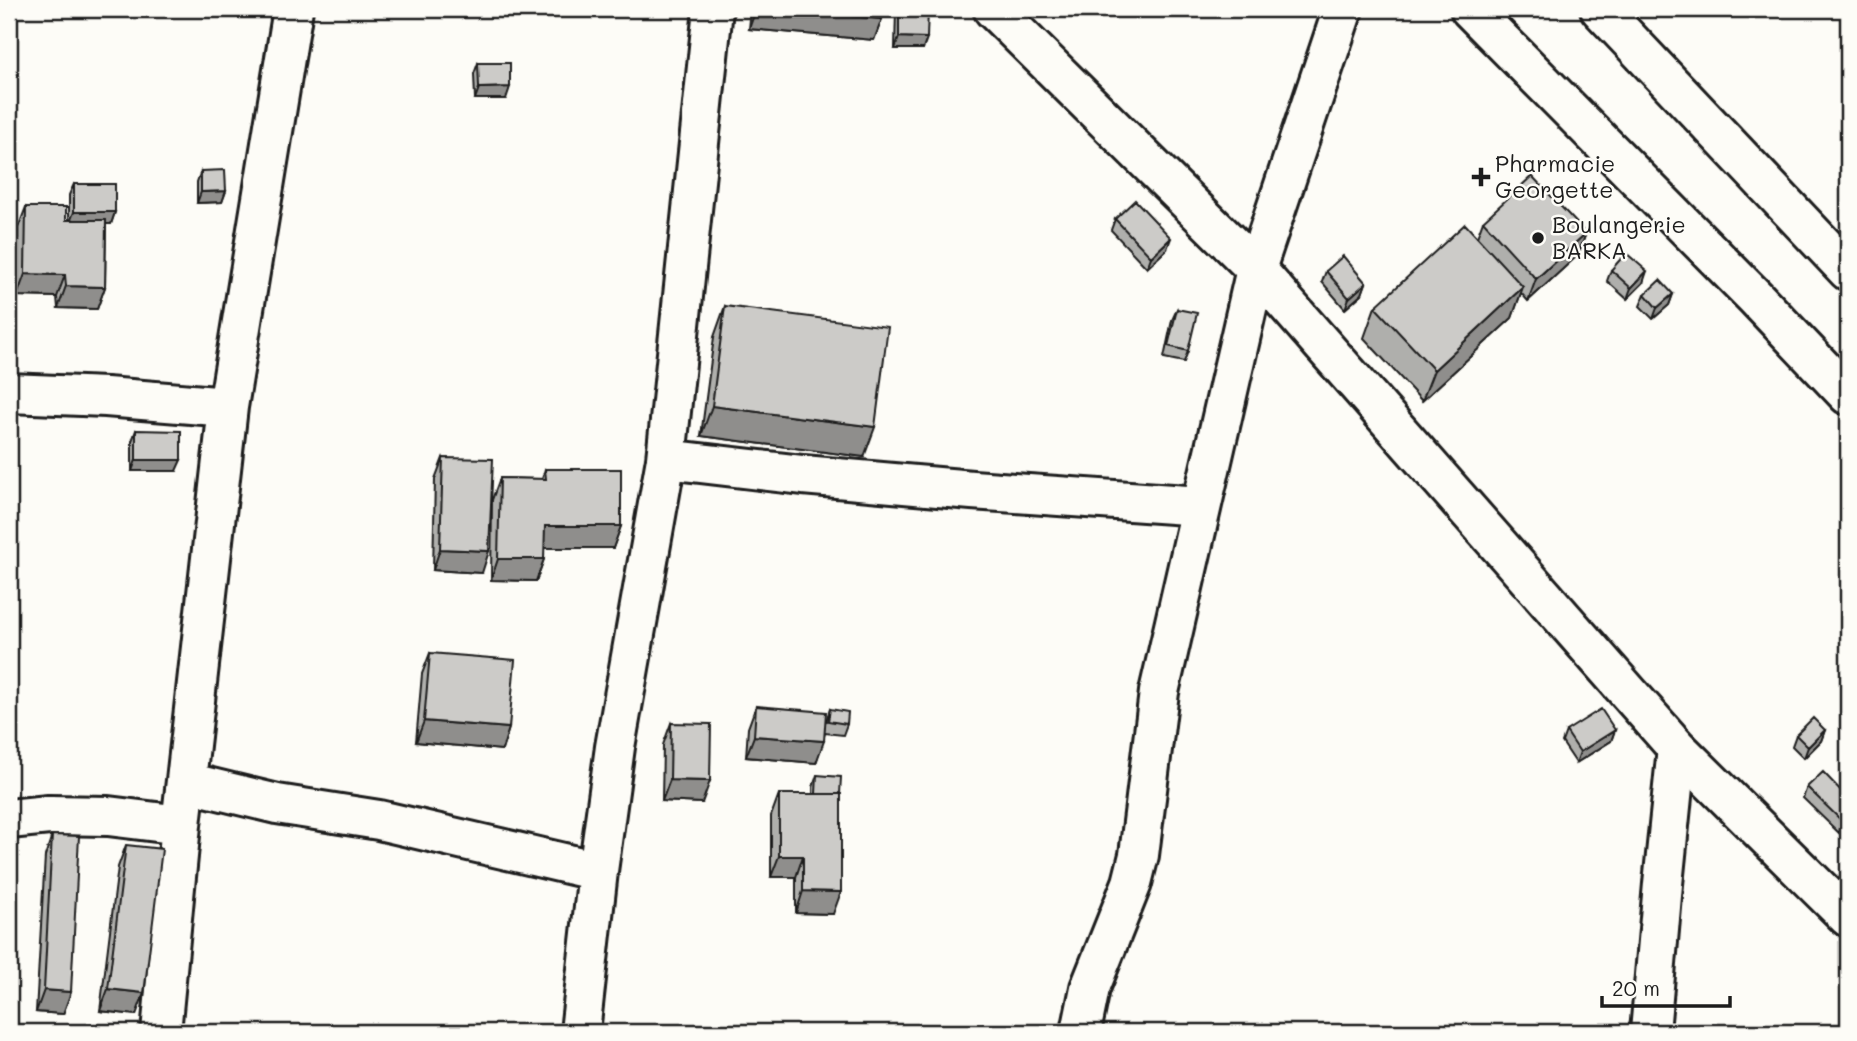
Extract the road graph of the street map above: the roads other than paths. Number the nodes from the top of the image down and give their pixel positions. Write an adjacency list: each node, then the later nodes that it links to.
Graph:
1 (293, 9): 11 (street)
2 (713, 9): 12 (street)
3 (993, 9): 7 (street)
4 (1343, 9): 7 (street)
5 (1470, 9): 10 (street)
6 (1600, 9): 8 (street)
7 (1256, 269): 13 (street); 14 (street)
8 (1848, 271)
9 (9, 393): 11 (street)
10 (1848, 395)
11 (228, 407): 15 (street)
12 (666, 460): 13 (street); 18 (street)
13 (1202, 506): 22 (street)
14 (1677, 748): 19 (street); 23 (street)
15 (186, 782): 17 (street); 18 (street)
16 (9, 819): 17 (street)
17 (181, 825): 20 (street)
18 (597, 871): 21 (street)
19 (1848, 916)
20 (161, 1032)
21 (580, 1032)
22 (1080, 1032)
23 (1650, 1032)

